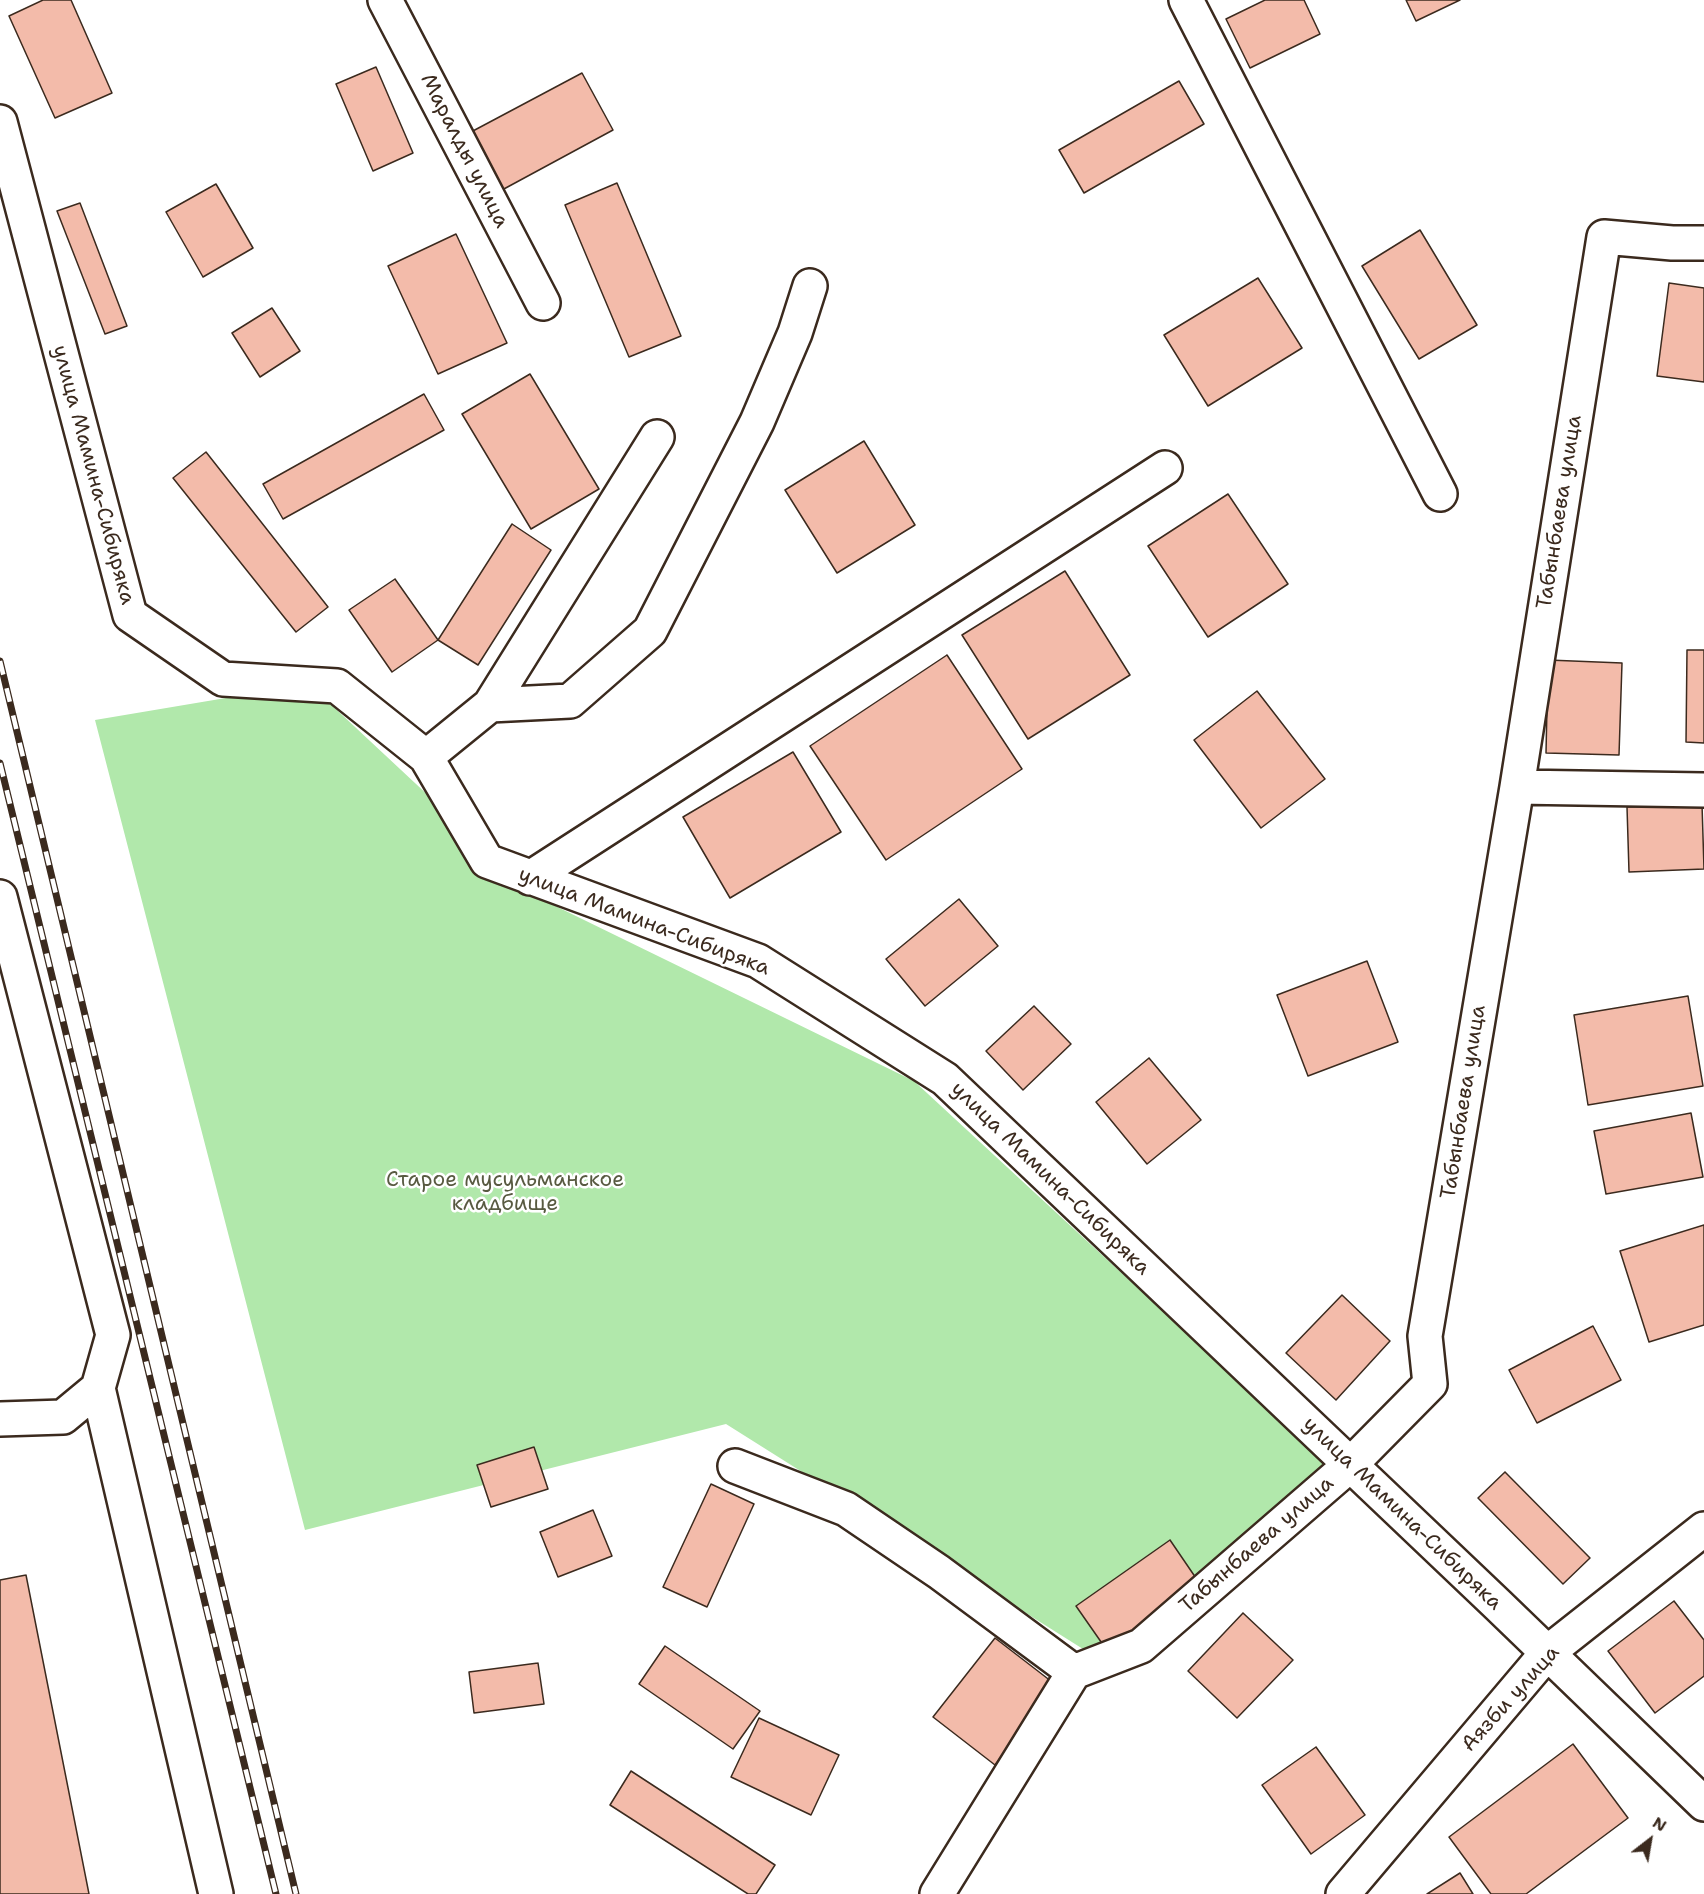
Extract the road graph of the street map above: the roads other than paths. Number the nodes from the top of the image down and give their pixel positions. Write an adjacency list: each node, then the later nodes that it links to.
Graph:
1 (386, 0): 6 (street, Маралды улица)
2 (1186, 0): 9 (street)
3 (0, 122): 11 (street, улица Мамина-Сибиряка)
4 (1704, 243): 12 (street, Табынбаева улица)
5 (810, 286): 10 (street)
6 (543, 303)
7 (657, 436): 10 (street)
8 (1165, 468): 14 (street)
9 (1440, 494)
10 (490, 705): 11 (street)
11 (426, 757): 14 (street, улица Мамина-Сибиряка)
12 (1517, 787): 13 (street); 18 (street, Табынбаева улица)
13 (1704, 790)
14 (530, 878): 18 (street, улица Мамина-Сибиряка)
15 (0, 897): 16 (street)
16 (98, 1388): 17 (street); 24 (street)
17 (0, 1419)
18 (1350, 1465): 21 (street, улица Мамина-Сибиряка); 22 (street, Табынбаева улица)
19 (735, 1466): 22 (street)
20 (1704, 1529): 21 (street, Аязби улица)
21 (1547, 1653): 23 (street, улица Мамина-Сибиряка); 26 (street, Аязби улица)
22 (1074, 1672): 25 (street)
23 (1704, 1804)
24 (216, 1894)
25 (937, 1894)
26 (1343, 1894)

